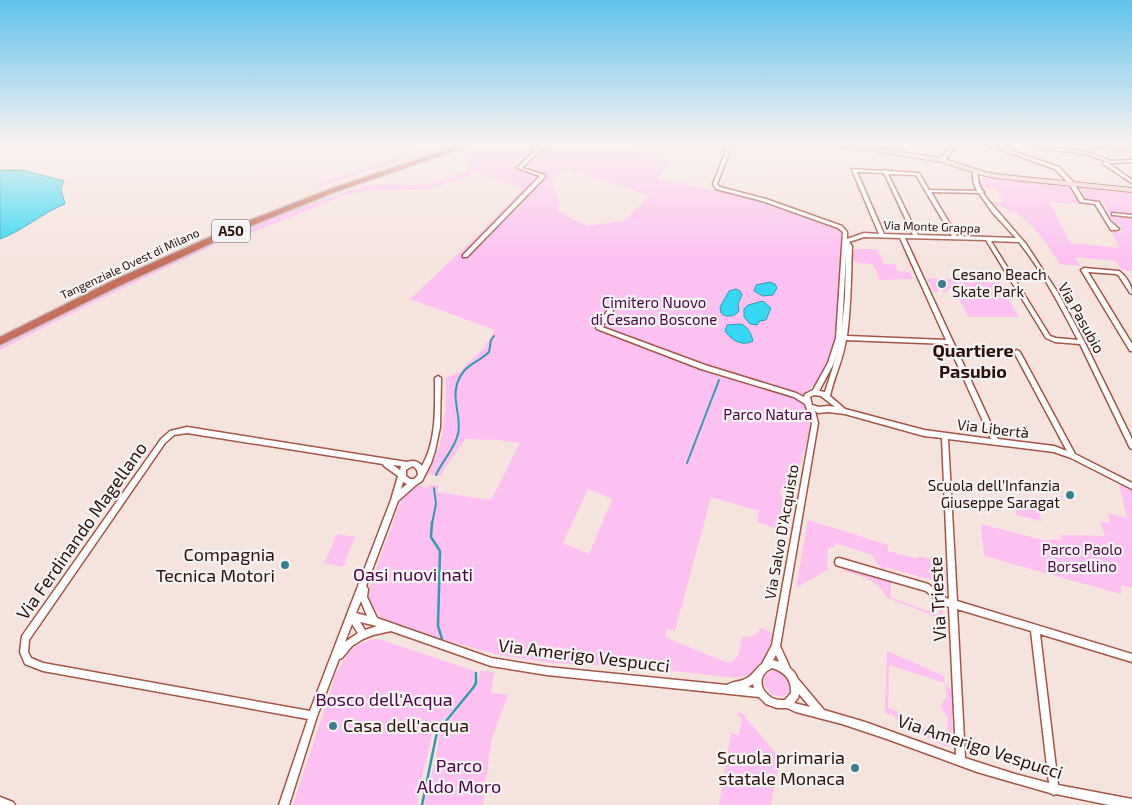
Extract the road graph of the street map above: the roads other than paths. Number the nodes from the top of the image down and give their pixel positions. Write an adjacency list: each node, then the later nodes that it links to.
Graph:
1 (344, 182): 32 (highway, Tangenziale Ovest di Milano / A50)
2 (358, 182): 34 (highway, Tangenziale Ovest di Milano / A50)
3 (538, 182): 29 (street)
4 (716, 182): 20 (street)
5 (859, 182): 22 (street)
6 (890, 182): 24 (street)
7 (922, 182): 15 (street)
8 (976, 182): 13 (street, Via Pasubio)
9 (979, 182): 13 (street)
10 (1051, 182): 12 (street)
11 (1070, 182): 12 (street)
12 (1072, 184): 14 (street); 19 (street)
13 (978, 185): 16 (street, Via Pasubio)
14 (1132, 190)
15 (928, 191): 16 (street); 25 (street)
16 (982, 192): 27 (street, Via Pasubio)
17 (1114, 214): 18 (street)
18 (1132, 216)
19 (1108, 222)
20 (846, 234): 21 (street); 28 (street)
21 (864, 235): 22 (street, Via Monte Grappa); 28 (street, Via Monte Grappa)
22 (882, 236): 23 (street, Via Monte Grappa)
23 (902, 236): 24 (street, Via Monte Grappa); 35 (street)
24 (916, 237): 25 (street, Via Monte Grappa)
25 (954, 238): 26 (street, Via Monte Grappa)
26 (988, 239): 27 (street, Via Monte Grappa); 36 (street)
27 (1019, 240): 36 (street, Via Pasubio)
28 (846, 241): 33 (street)
29 (465, 256)
30 (1132, 292): 37 (street)
31 (613, 306): 41 (street)
32 (0, 334)
33 (841, 338): 35 (street); 40 (street); 42 (street)
34 (0, 341)
35 (950, 342): 49 (street)
36 (1082, 342): 50 (street, Via Pasubio)
37 (1132, 349)
38 (1017, 352): 48 (street)
39 (438, 378): 52 (street)
40 (812, 393): 41 (street); 42 (street); 43 (street)
41 (796, 395): 43 (street)
42 (829, 398): 44 (street); 45 (street)
43 (809, 405): 44 (street); 46 (street)
44 (826, 409): 45 (street); 46 (street)
45 (845, 411): 47 (street, Via Libertà)
46 (815, 423): 69 (street, Via Salvo D'Acquisto)
47 (945, 435): 49 (street, Via Libertà); 63 (street, Via Trieste)
48 (1065, 441): 51 (street); 53 (street)
49 (996, 442): 51 (street, Via Libertà)
50 (1132, 446)
51 (1054, 449): 53 (street, Via Libertà)
52 (429, 455): 55 (street); 56 (street)
53 (1073, 456): 59 (street, Via Libertà)
54 (380, 461): 55 (street, Via Ferdinando Magellano); 57 (street, Via Ferdinando Magellano); 80 (street, Via Ferdinando Magellano)
55 (413, 465): 56 (street); 57 (street)
56 (422, 473): 58 (street)
57 (402, 475): 58 (street); 60 (street)
58 (415, 481): 60 (street)
59 (1132, 486)
60 (395, 500): 62 (street)
61 (839, 562): 63 (street)
62 (364, 581): 64 (street); 65 (street)
63 (953, 603): 67 (street); 81 (street, Via Trieste)
64 (351, 616): 65 (street, Via Amerigo Vespucci); 68 (street); 71 (street)
65 (374, 620): 66 (street, Via Amerigo Vespucci)
66 (392, 628): 68 (street); 76 (street, Via Amerigo Vespucci)
67 (1035, 629): 70 (street); 82 (street)
68 (363, 633): 71 (street)
69 (776, 646): 72 (street, Via Salvo D'Acquisto); 73 (street)
70 (1132, 658)
71 (335, 660): 80 (street)
72 (766, 665): 73 (street); 74 (street)
73 (788, 671): 75 (street)
74 (757, 677): 76 (street, Via Amerigo Vespucci); 77 (street)
75 (795, 682): 78 (street); 79 (street)
76 (717, 688): 77 (street, Via Amerigo Vespucci)
77 (761, 693): 78 (street, Via Amerigo Vespucci)
78 (788, 704): 79 (street, Via Amerigo Vespucci)
79 (821, 713): 81 (street, Via Amerigo Vespucci)
80 (313, 716): 86 (street)
81 (961, 761): 82 (street, Via Amerigo Vespucci)
82 (1054, 790): 84 (street, Via Amerigo Vespucci)
83 (0, 802): 85 (street)
84 (1132, 804)
85 (10, 805)
86 (284, 805)

